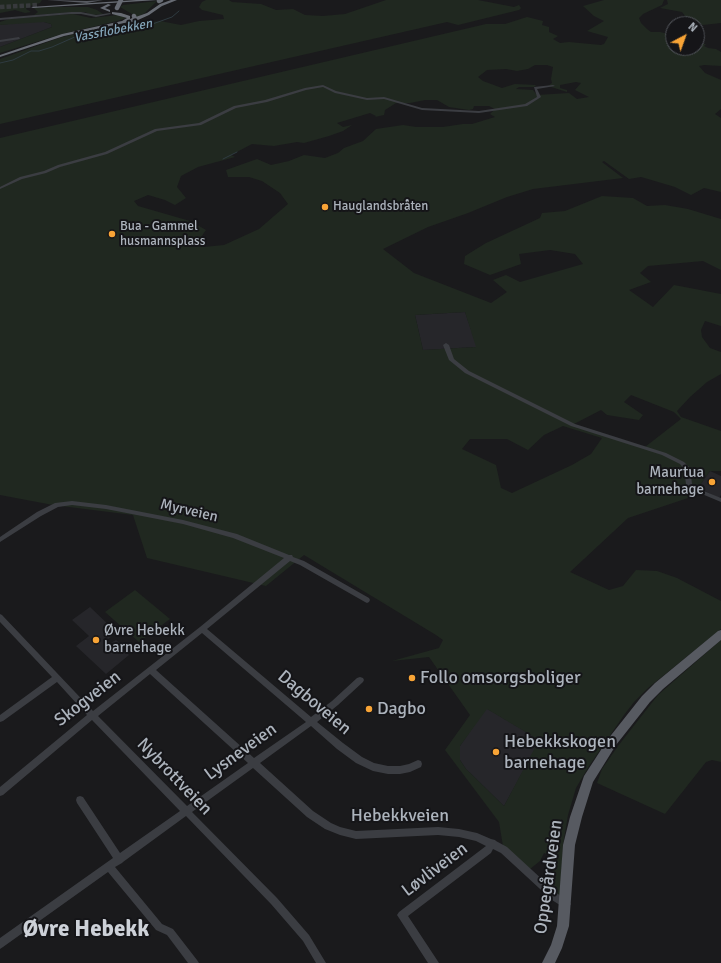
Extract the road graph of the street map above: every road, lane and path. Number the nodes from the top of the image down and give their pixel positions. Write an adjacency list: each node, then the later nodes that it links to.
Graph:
1 (49, 0): 2 (main road)
2 (101, 0)
3 (121, 0): 11 (highway, bridge)
4 (131, 0): 9 (highway)
5 (145, 0): 9 (highway)
6 (159, 0): 10 (highway); 13 (highway)
7 (165, 0): 11 (highway)
8 (175, 0): 14 (highway)
9 (114, 2): 10 (highway)
10 (66, 5): 11 (highway)
11 (111, 12): 12 (street); 13 (highway); 14 (highway, bridge)
12 (0, 19)
13 (108, 25): 17 (highway)
14 (82, 31): 17 (highway)
15 (18, 38): 16 (street)
16 (0, 41)
17 (0, 56)
18 (553, 86): 19 (street)
19 (0, 188)
20 (446, 345): 21 (street)
21 (721, 500)
22 (0, 540): 23 (street, Myrveien)
23 (290, 557): 24 (street, Myrveien); 26 (street, Skogveien)
24 (367, 600)
25 (0, 618): 29 (street, Nybrottveien)
26 (202, 629): 28 (street, Skogveien); 33 (street, Dagboveien)
27 (721, 634): 42 (main road, Oppegårdveien)
28 (151, 670): 31 (street, Skogveien); 34 (street, Hebekkveien)
29 (57, 678): 31 (street, Nybrottveien); 32 (street)
30 (360, 680): 33 (street, Lysneveien)
31 (92, 715): 36 (street, Skogveien); 38 (street, Nybrottveien)
32 (0, 719)
33 (311, 722): 34 (street, Lysneveien); 35 (street, Dagboveien)
34 (254, 762): 38 (street, Lysneveien); 39 (street, Hebekkveien)
35 (418, 764)
36 (0, 792)
37 (80, 800): 40 (street)
38 (186, 812): 40 (street, Lysneveien); 45 (street, Nybrottveien)
39 (492, 843): 42 (street, Hebekkveien); 46 (street, Løvliveien)
40 (119, 860): 41 (street, Lysneveien)
41 (109, 867): 43 (street, Lysneveien); 44 (street)
42 (566, 904): 47 (main road, Oppegårdveien)
43 (0, 944)
44 (194, 963)
45 (321, 963)
46 (434, 963)
47 (548, 963)

